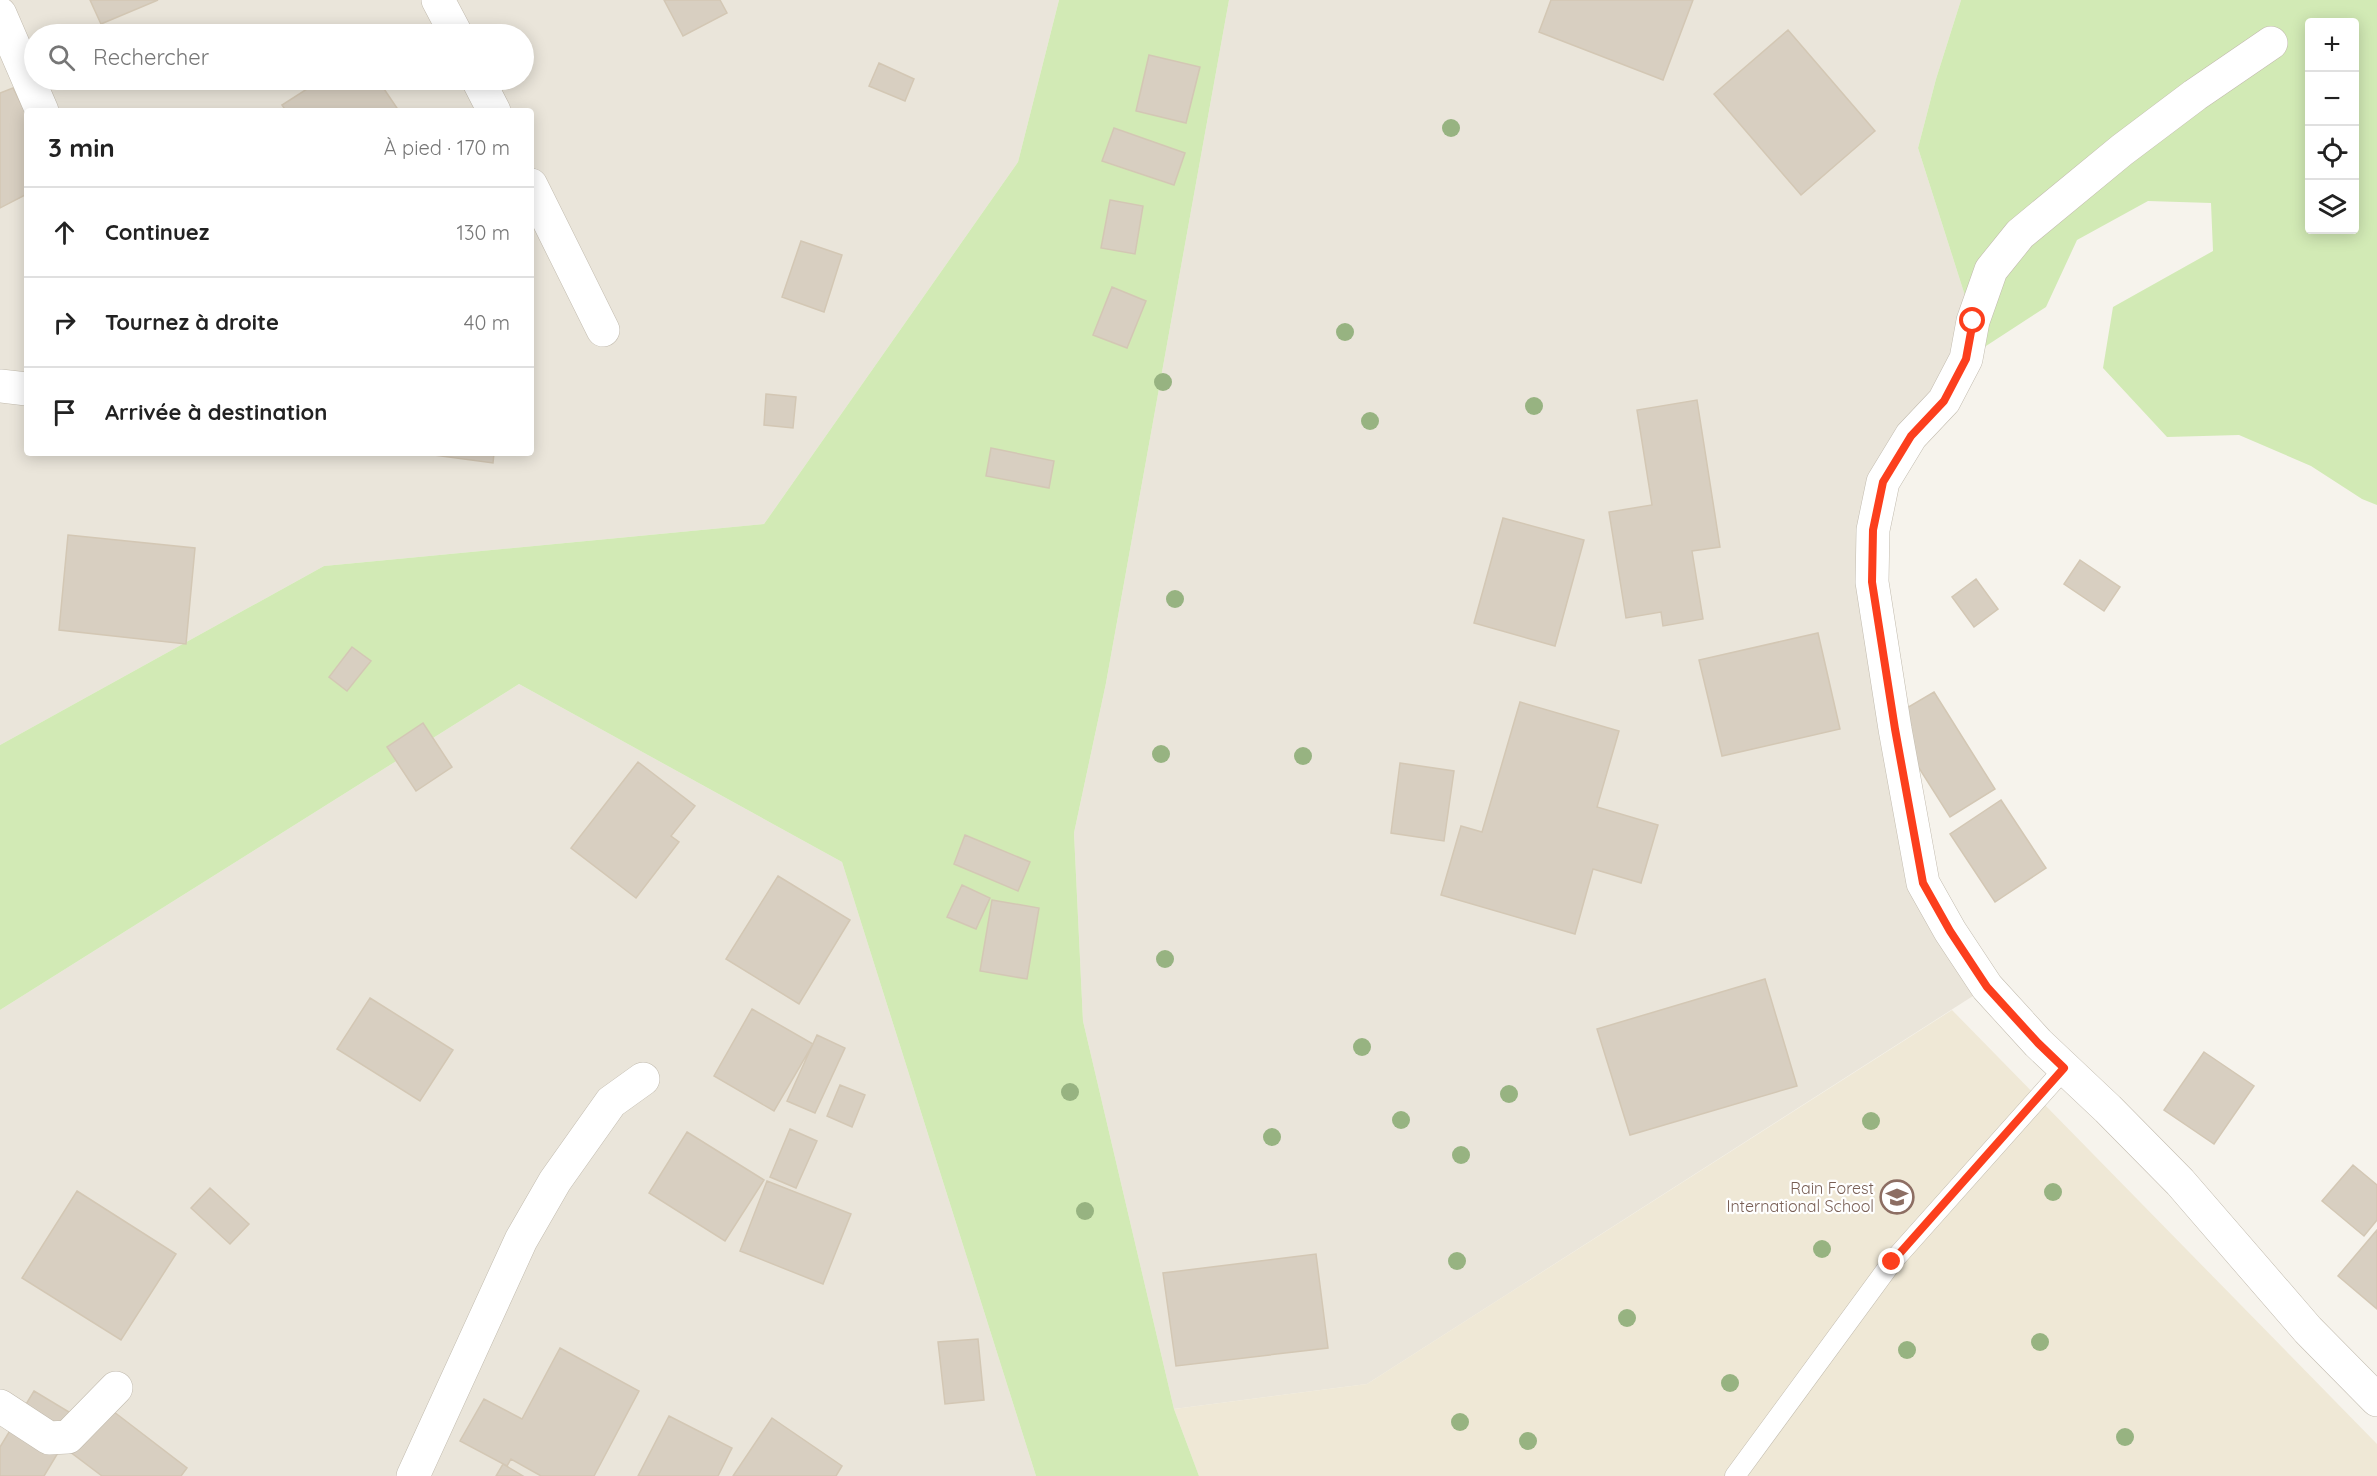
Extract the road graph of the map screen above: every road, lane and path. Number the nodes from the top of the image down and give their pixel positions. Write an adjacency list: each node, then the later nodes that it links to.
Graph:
1 (438, 0): 3 (street)
2 (0, 14): 5 (street)
3 (451, 24)
4 (2271, 43): 14 (street)
5 (24, 69)
6 (33, 90): 8 (street)
7 (483, 90): 9 (street)
8 (41, 108)
9 (492, 108)
10 (534, 192): 11 (street)
11 (603, 330)
12 (0, 386): 13 (street)
13 (24, 389)
14 (2064, 1068): 17 (street); 20 (lane)
15 (643, 1080): 19 (street)
16 (116, 1388): 18 (street)
17 (2377, 1400)
18 (0, 1406)
19 (413, 1476)
20 (1735, 1476)

